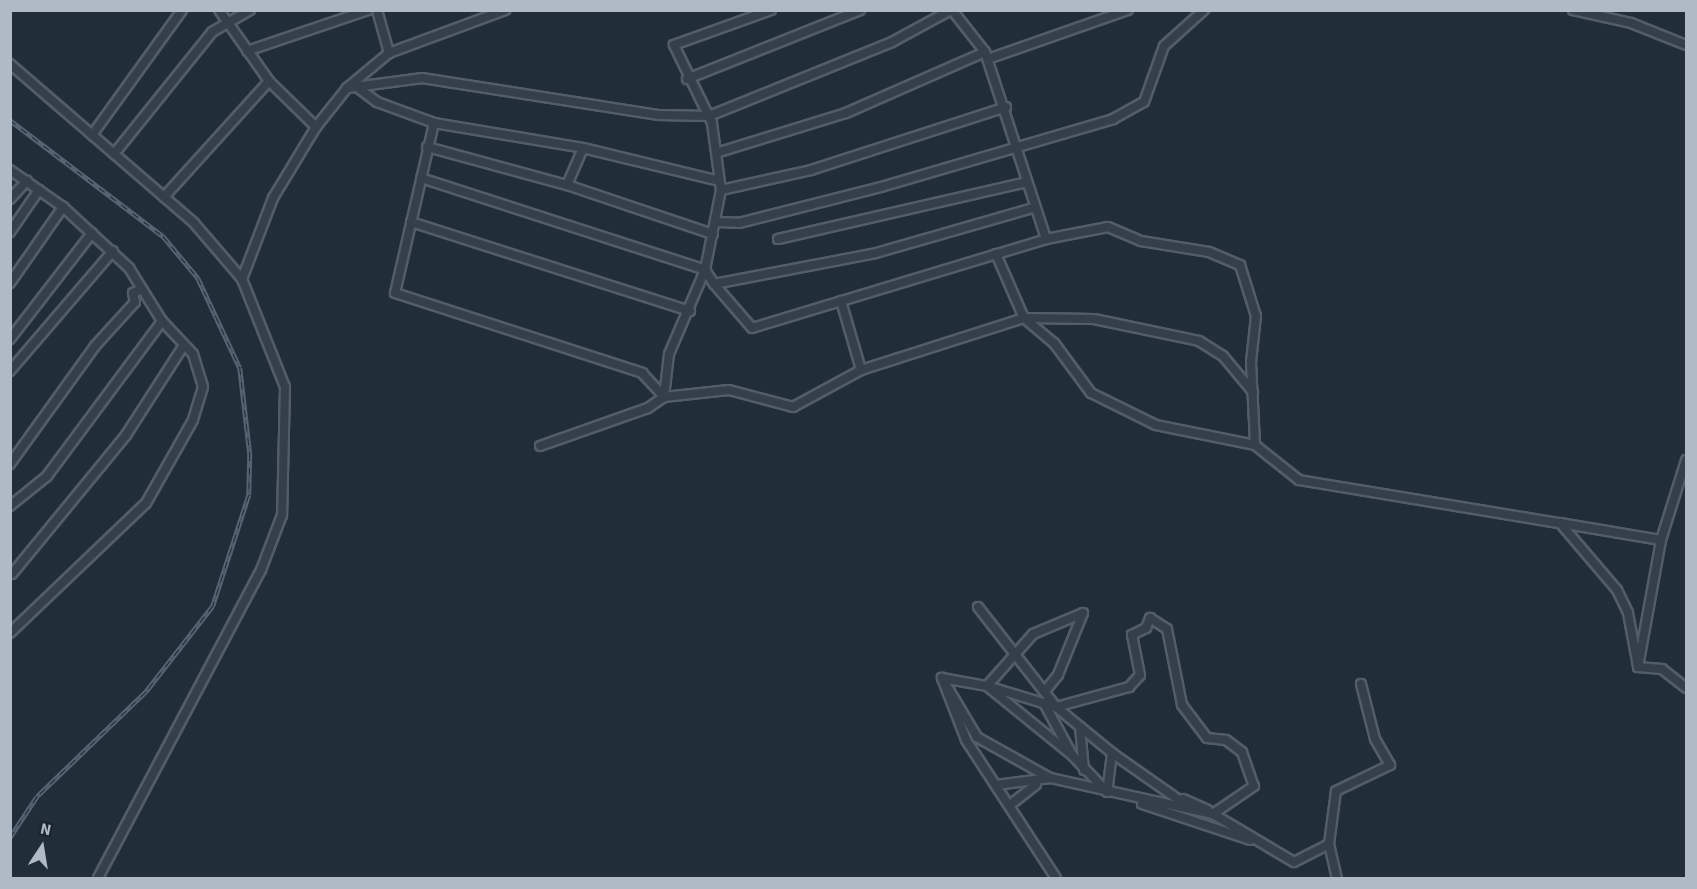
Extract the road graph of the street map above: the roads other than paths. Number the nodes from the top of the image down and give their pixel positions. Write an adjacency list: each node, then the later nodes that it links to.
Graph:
1 (182, 10): 27 (street)
2 (219, 10): 13 (street)
3 (250, 10): 13 (street)
4 (368, 10): 15 (street)
5 (377, 10): 16 (street)
6 (506, 10): 16 (street)
7 (771, 10): 19 (street)
8 (860, 10): 19 (street)
9 (952, 10): 17 (street); 24 (street)
10 (1128, 10): 17 (street)
11 (1204, 10): 29 (street)
12 (1573, 10): 14 (street)
13 (226, 20): 15 (street); 32 (street)
14 (1686, 45)
15 (247, 51): 20 (street)
16 (389, 53): 22 (street)
17 (987, 56): 23 (street); 31 (street)
18 (10, 64): 27 (street)
19 (687, 79): 24 (street)
20 (269, 81): 26 (street); 41 (street)
21 (357, 87): 22 (street); 24 (street); 25 (street)
22 (347, 88): 26 (street)
23 (1006, 107): 29 (street); 40 (street)
24 (708, 116): 31 (street)
25 (434, 123): 28 (street); 30 (street)
26 (316, 127): 55 (street)
27 (92, 135): 32 (street)
28 (427, 147): 34 (street); 38 (street)
29 (1014, 147): 37 (street); 46 (street)
30 (583, 148): 36 (street); 38 (street)
31 (716, 153): 36 (street)
32 (114, 154): 41 (street)
33 (10, 170): 35 (street)
34 (421, 178): 45 (street); 54 (street)
35 (27, 181): 39 (street); 42 (street)
36 (719, 181): 40 (street)
37 (1027, 182): 44 (street); 50 (street)
38 (567, 185): 49 (street)
39 (39, 190): 43 (street); 47 (street)
40 (721, 190): 46 (street)
41 (164, 197): 55 (street)
42 (10, 199)
43 (63, 207): 48 (street); 56 (street)
44 (1036, 207): 51 (street); 57 (street)
45 (411, 222): 60 (street); 68 (street)
46 (716, 222): 49 (street)
47 (10, 232)
48 (92, 234): 52 (street); 63 (street)
49 (713, 234): 54 (street)
50 (778, 239)
51 (1046, 239): 53 (street); 67 (street)
52 (113, 251): 58 (street); 66 (street)
53 (996, 254): 59 (street); 61 (street)
54 (705, 270): 57 (street); 60 (street)
55 (242, 279): 101 (street)
56 (10, 283)
57 (714, 284): 59 (street)
58 (142, 289): 62 (street); 72 (street)
59 (841, 301): 65 (street)
60 (690, 311): 68 (street)
61 (1024, 318): 65 (street); 67 (street); 69 (street)
62 (162, 321): 64 (street); 73 (street)
63 (10, 339)
64 (184, 345): 76 (street); 78 (street)
65 (861, 370): 68 (street)
66 (10, 371)
67 (1254, 393): 69 (street)
68 (664, 397): 70 (street)
69 (1256, 445): 74 (street)
70 (540, 446)
71 (1686, 460): 75 (street)
72 (10, 464)
73 (10, 506)
74 (1560, 523): 75 (street); 80 (street)
75 (1661, 540): 80 (street)
76 (11, 573)
77 (978, 607): 79 (street)
78 (10, 633)
79 (1013, 651): 83 (street); 85 (street); 87 (street)
80 (1638, 667): 84 (street)
81 (942, 678): 83 (street); 92 (street); 93 (street)
82 (1361, 684): 99 (street)
83 (987, 686): 86 (street); 90 (street)
84 (1686, 688)
85 (1045, 691)
86 (1044, 701): 87 (street); 90 (street)
87 (1056, 707): 88 (street); 98 (street)
88 (1080, 726): 89 (street); 91 (street)
89 (1112, 753): 94 (street); 95 (street)
90 (1073, 756): 91 (street)
91 (1084, 770): 94 (street)
92 (1047, 779): 93 (street); 94 (street); 96 (street)
93 (996, 785): 96 (street)
94 (1108, 793): 97 (street); 100 (street)
95 (1169, 793): 97 (street); 98 (street)
96 (1010, 805): 102 (street)
97 (1193, 810): 98 (street)
98 (1214, 814): 100 (street)
99 (1329, 844): 100 (street); 103 (street)
100 (1265, 845)
101 (98, 879)
102 (1056, 879)
103 (1336, 879)

